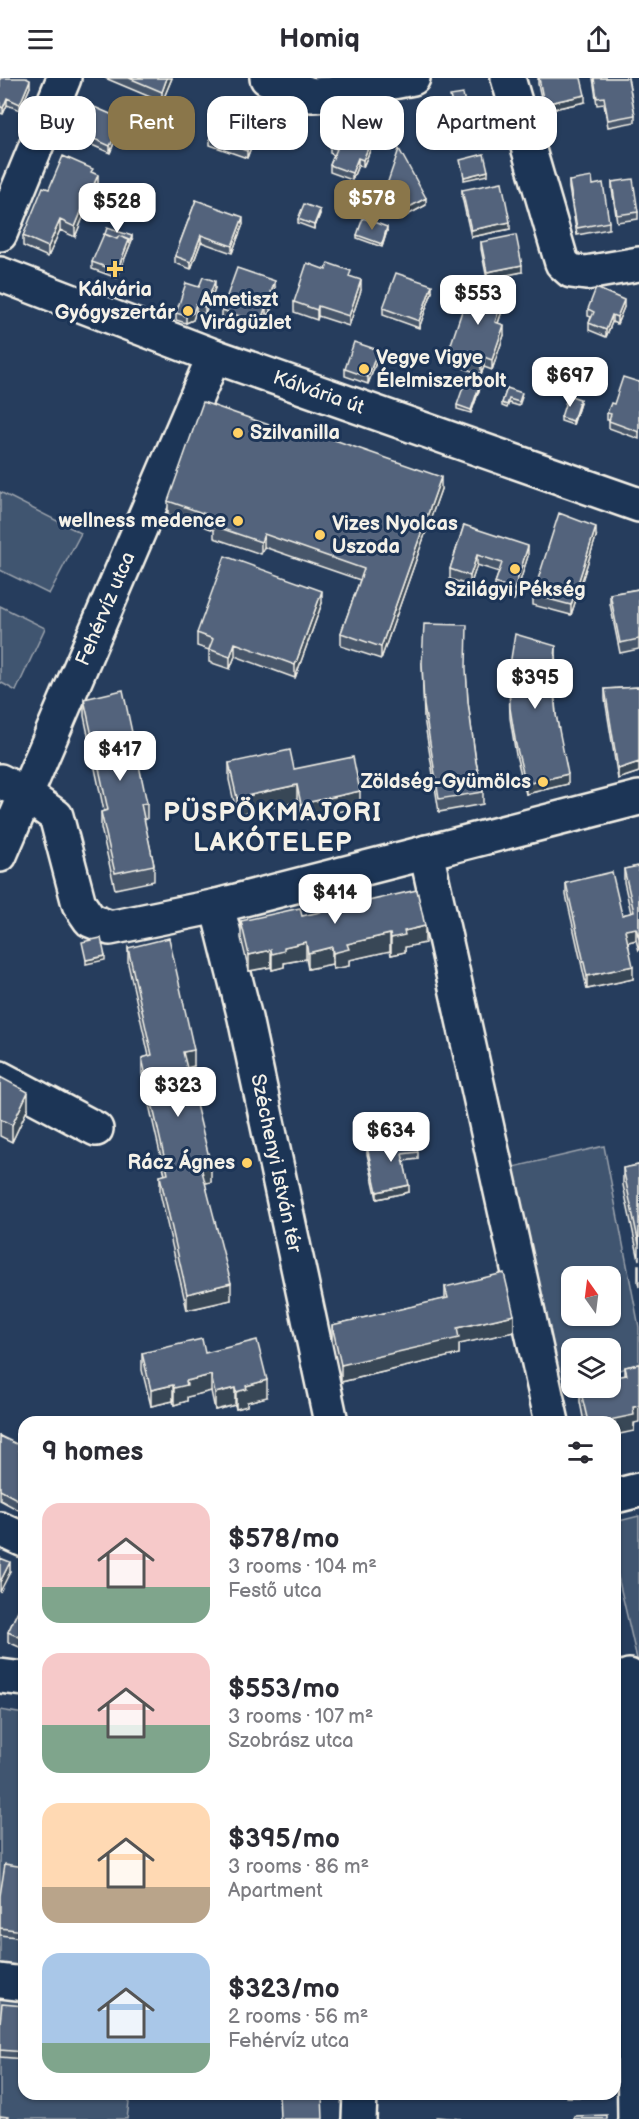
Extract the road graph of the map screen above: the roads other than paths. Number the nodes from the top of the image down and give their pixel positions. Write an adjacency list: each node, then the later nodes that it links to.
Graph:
1 (64, 78): 5 (street)
2 (267, 78): 3 (street)
3 (413, 78)
4 (508, 78): 6 (street)
5 (0, 234)
6 (639, 264)
7 (0, 274): 8 (street, Kálvária út)
8 (214, 356): 9 (street, Kálvária út); 10 (street, Fehérvíz utca)
9 (639, 505)
10 (13, 788): 13 (street, Fehérvíz utca); 14 (street)
11 (639, 798): 12 (street)
12 (426, 852): 14 (street); 18 (street)
13 (0, 855)
14 (217, 906): 17 (street, Széchenyi István tér)
15 (0, 1078): 16 (street)
16 (96, 1129)
17 (330, 1416)
18 (551, 1416)
19 (639, 1491): 20 (street)
20 (621, 1495)
21 (0, 1529): 22 (street)
22 (18, 1537)
23 (0, 1676): 25 (street)
24 (628, 1676): 26 (street)
25 (18, 1678)
26 (635, 1897): 27 (street)
27 (624, 1976): 32 (street)
28 (0, 1981): 29 (street)
29 (18, 1983)
30 (360, 2100): 31 (street)
31 (359, 2119)
32 (635, 2119)

